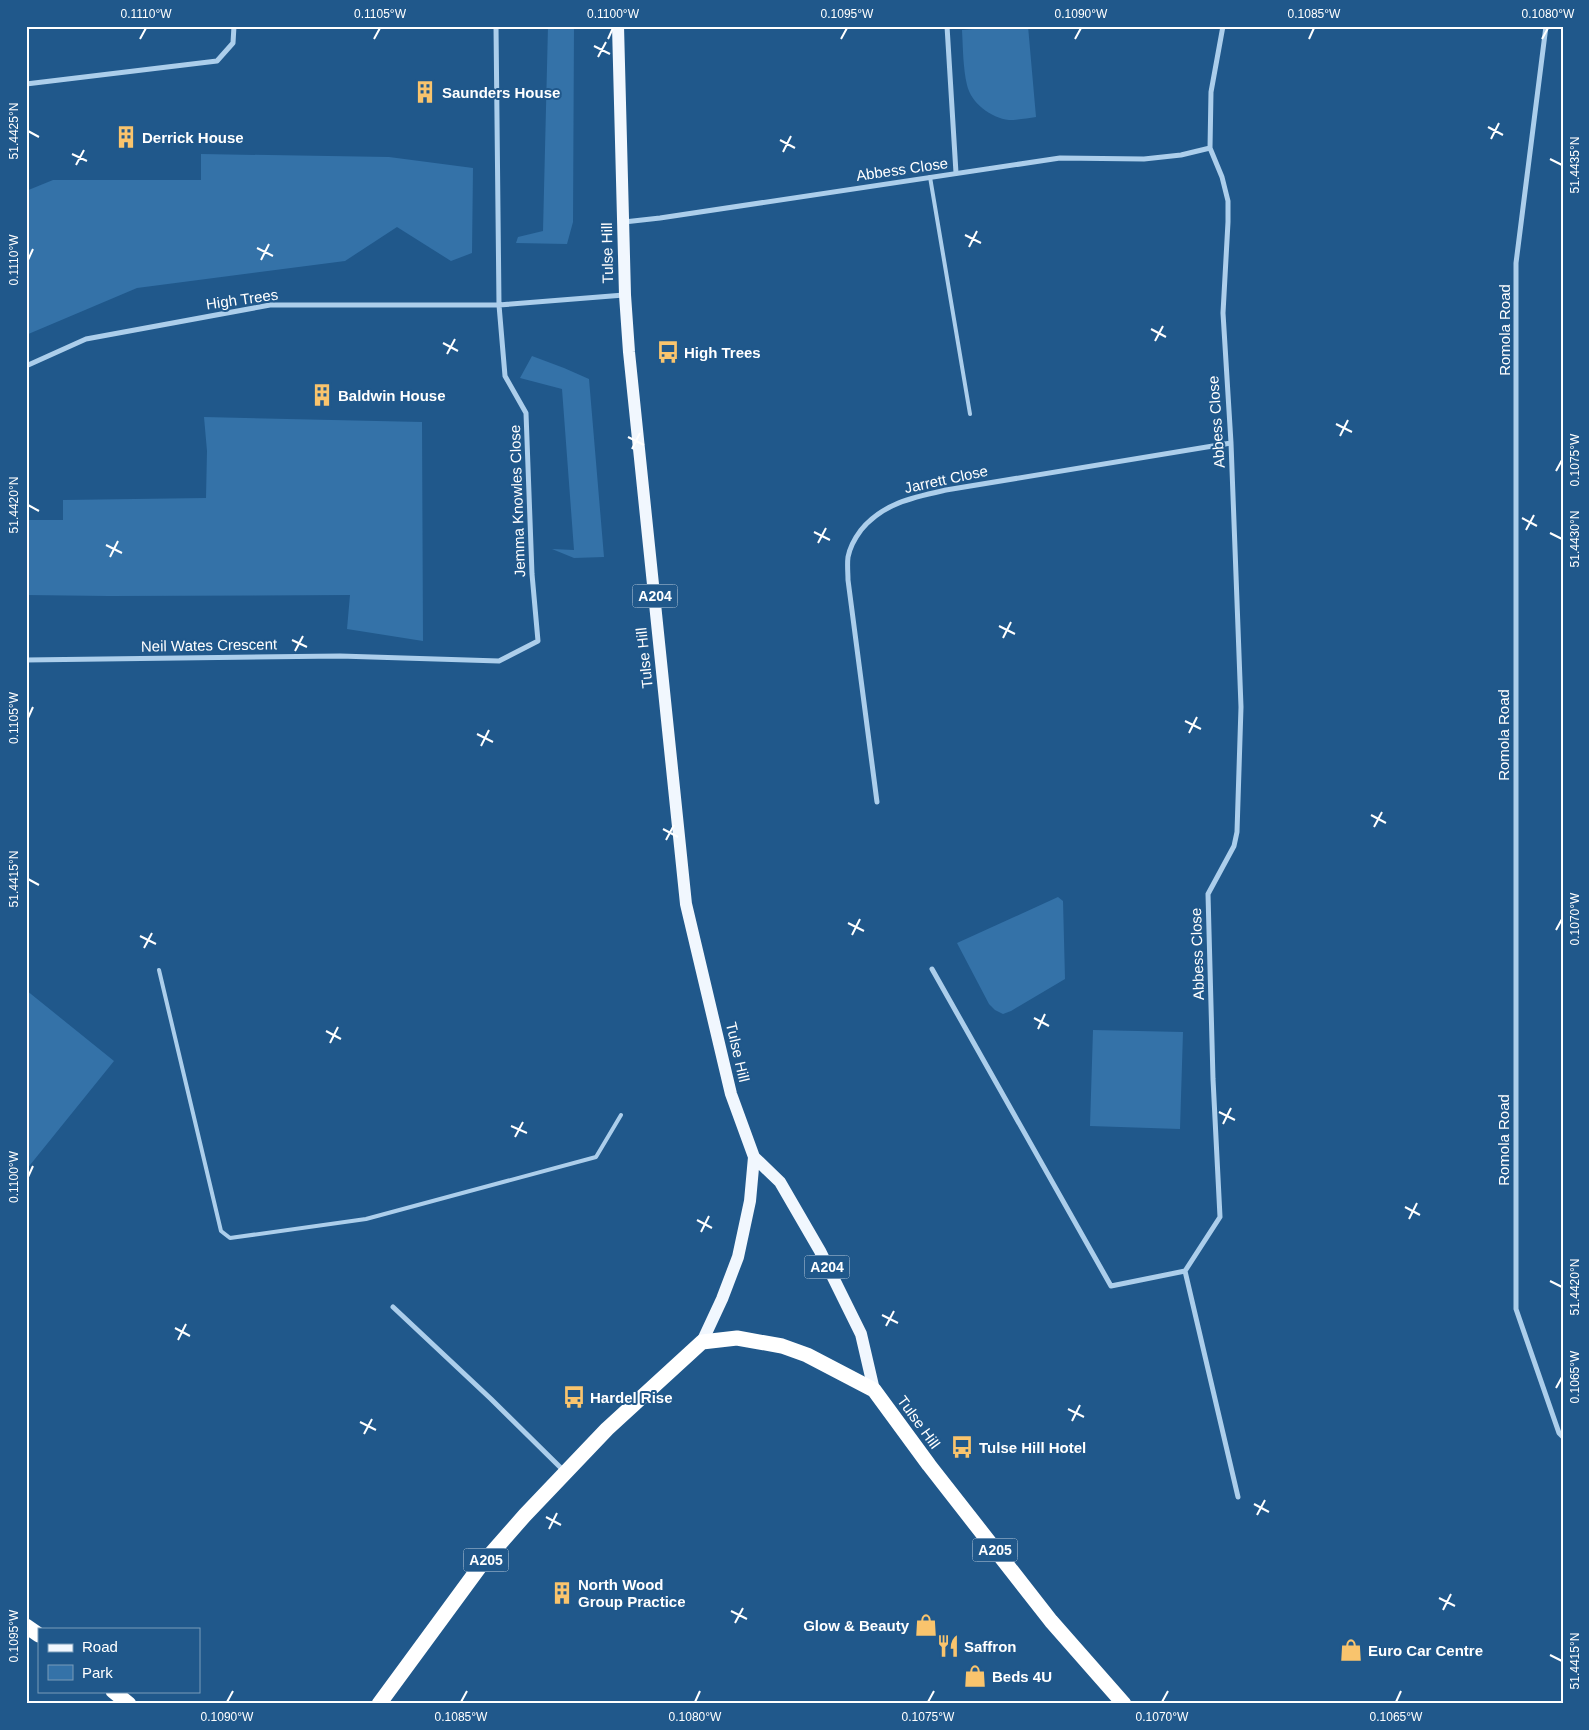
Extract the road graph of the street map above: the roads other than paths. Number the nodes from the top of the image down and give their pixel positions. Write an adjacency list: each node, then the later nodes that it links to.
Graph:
1 (234, 26): 7 (street)
2 (496, 26): 13 (street)
3 (618, 26): 11 (main road, Tulse Hill / A204)
4 (947, 26): 9 (street)
5 (1223, 26): 8 (street)
6 (1546, 26): 28 (street, Romola Road)
7 (26, 84)
8 (1210, 148): 9 (street, Abbess Close); 16 (street, Abbess Close)
9 (956, 173): 10 (street, Abbess Close)
10 (930, 177): 11 (street, Abbess Close); 15 (lane)
11 (624, 222): 12 (main road, Tulse Hill / A204)
12 (625, 295): 13 (street, High Trees); 23 (main road, Tulse Hill / A204)
13 (500, 305): 14 (street, High Trees); 17 (street, Jemma Knowles Close)
14 (26, 366)
15 (970, 414)
16 (1231, 443): 19 (street, Jarrett Close); 24 (street, Abbess Close)
17 (538, 641): 18 (street, Neil Wates Crescent)
18 (26, 660)
19 (877, 802)
20 (932, 969): 24 (street)
21 (159, 970): 22 (lane)
22 (621, 1115)
23 (754, 1157): 26 (main road, Tulse Hill / A204); 27 (main road, Tulse Hill / A204)
24 (1185, 1272): 30 (street)
25 (392, 1307): 29 (street)
26 (702, 1342): 27 (highway, A205); 29 (highway, A205)
27 (874, 1390): 36 (highway, Tulse Hill / A205)
28 (1563, 1437)
29 (565, 1472): 34 (highway, A205)
30 (1238, 1498)
31 (26, 1626): 32 (highway)
32 (38, 1634)
33 (114, 1692): 35 (highway)
34 (379, 1703)
35 (129, 1704)
36 (1124, 1704)

